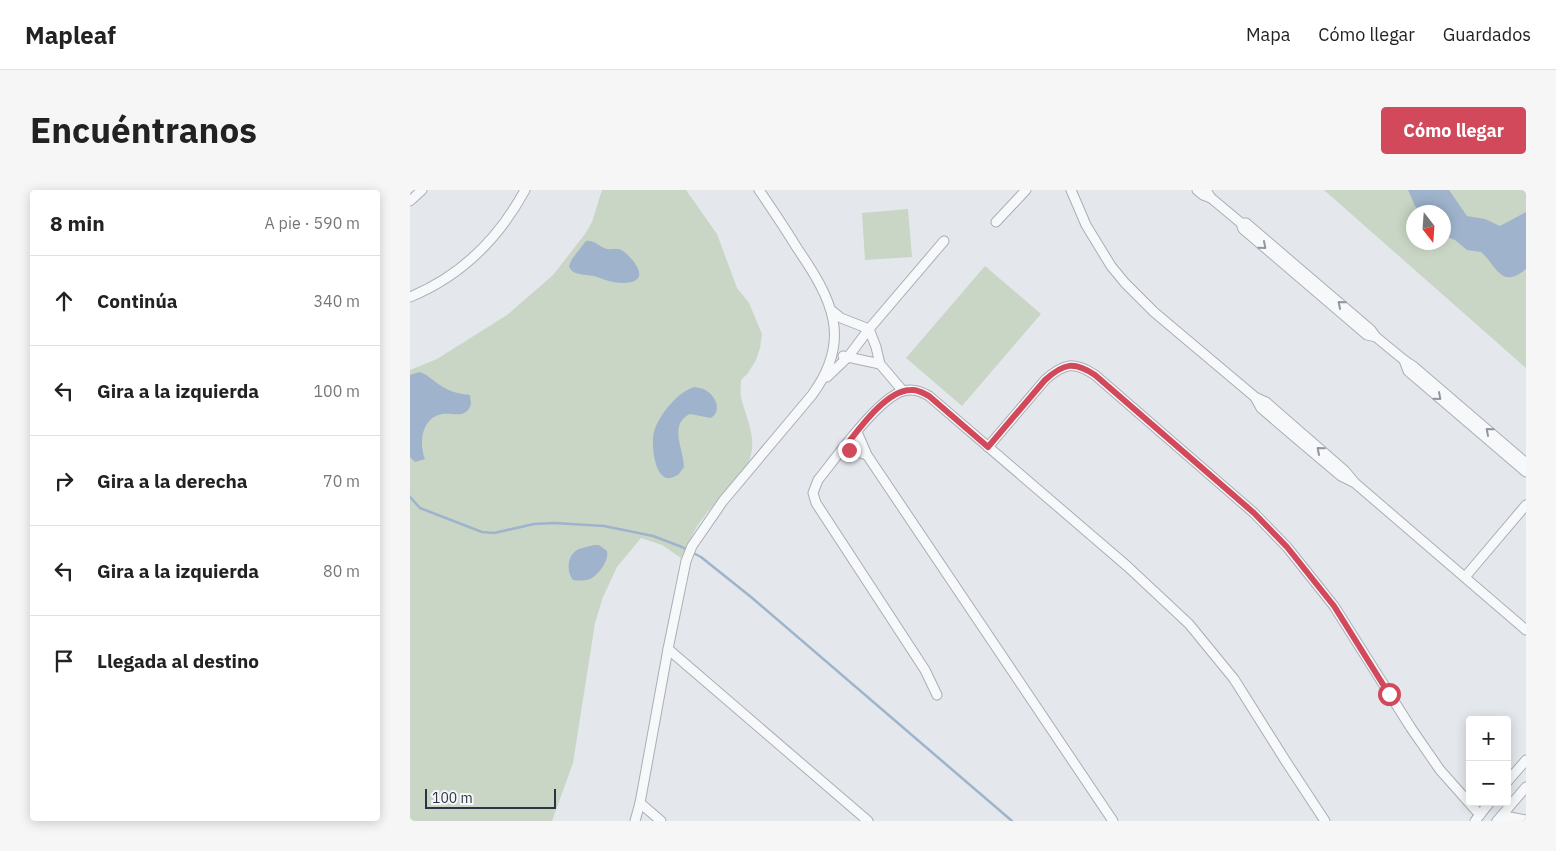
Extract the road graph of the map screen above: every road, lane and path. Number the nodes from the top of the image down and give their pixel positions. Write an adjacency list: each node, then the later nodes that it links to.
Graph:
1 (422, 190): 8 (street)
2 (525, 190): 11 (street)
3 (759, 190): 12 (street)
4 (1026, 190): 9 (street)
5 (1071, 190): 27 (street)
6 (1197, 190): 7 (street)
7 (1208, 194): 19 (street)
8 (410, 201)
9 (996, 222)
10 (944, 241): 13 (street)
11 (410, 297)
12 (831, 310): 13 (street); 14 (street)
13 (869, 329): 15 (street); 16 (street)
14 (833, 354): 15 (street); 17 (street)
15 (848, 357): 16 (street); 17 (street)
16 (880, 364): 18 (street)
17 (824, 379): 29 (street)
18 (903, 391): 20 (street); 21 (street)
19 (1470, 419): 24 (street, one-way to 19); 25 (street)
20 (857, 432): 22 (street); 23 (street)
21 (988, 447): 37 (street); 43 (street)
22 (841, 452): 23 (street); 30 (street)
23 (867, 455): 42 (street)
24 (1526, 463)
25 (1526, 472)
26 (1526, 506): 27 (street)
27 (1465, 577): 28 (street)
28 (1526, 630)
29 (668, 649): 35 (street); 41 (street)
30 (937, 695)
31 (1526, 760): 32 (street)
32 (1511, 777)
33 (1526, 787): 34 (street)
34 (1515, 800): 38 (street); 44 (street)
35 (640, 804): 39 (street); 40 (street)
36 (1487, 806): 37 (street)
37 (1477, 818)
38 (1523, 819): 44 (street)
39 (634, 821)
40 (662, 821)
41 (868, 821)
42 (1113, 821)
43 (1325, 821)
44 (1497, 821)

